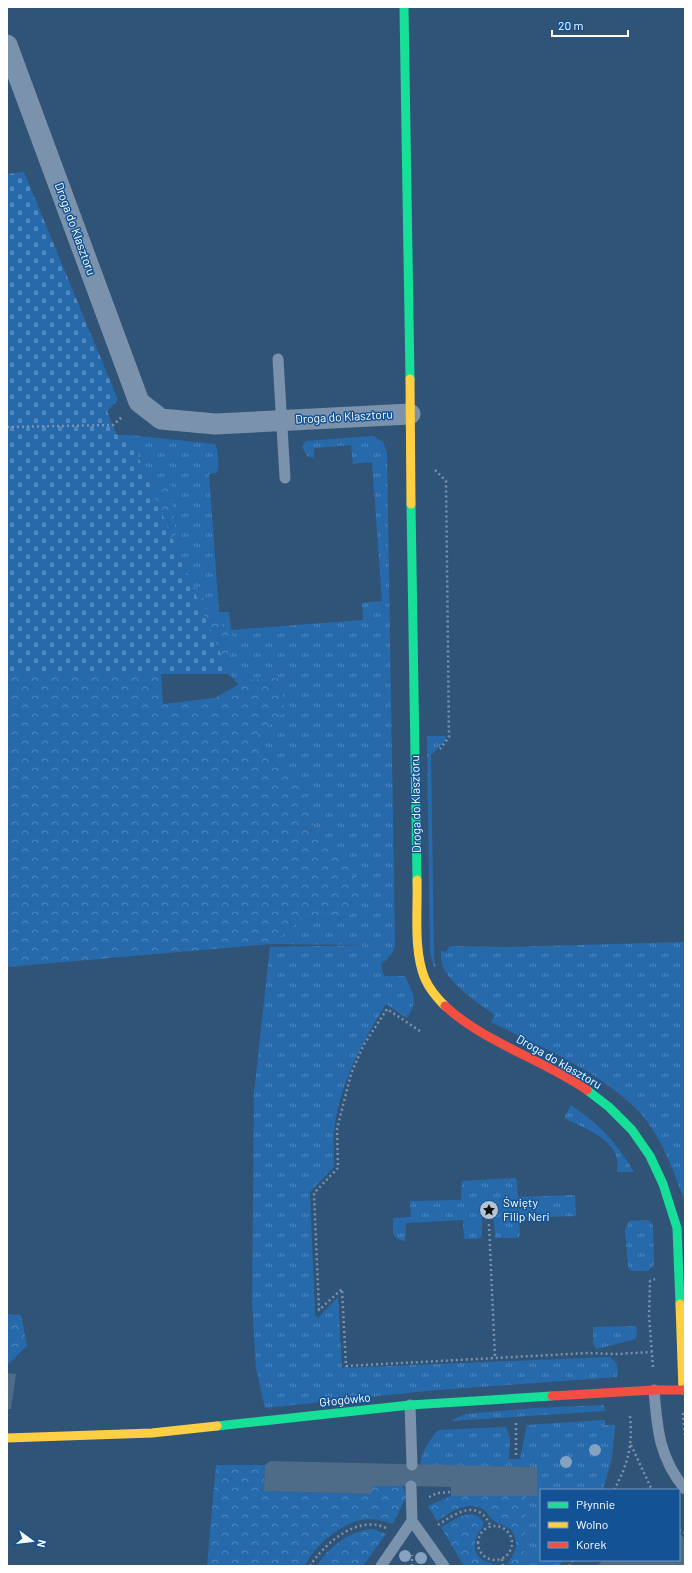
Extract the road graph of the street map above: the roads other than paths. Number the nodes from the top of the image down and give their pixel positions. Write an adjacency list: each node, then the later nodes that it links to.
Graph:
1 (404, 7): 4 (street)
2 (7, 45): 5 (street, Droga do Klasztoru)
3 (278, 359): 5 (lane)
4 (410, 414): 5 (street, Droga do Klasztoru); 7 (street, Droga do Klasztoru)
5 (281, 420): 6 (lane)
6 (285, 478)
7 (418, 940): 9 (street, Droga do klasztoru)
8 (654, 1390): 9 (street, Głogówko); 10 (street, Głogówko); 14 (lane)
9 (684, 1390)
10 (410, 1405): 11 (street, Głogówko); 12 (lane)
11 (7, 1438)
12 (412, 1465)
13 (411, 1486): 15 (lane)
14 (685, 1489)
15 (412, 1521): 16 (lane); 17 (lane)
16 (381, 1566)
17 (444, 1566)

